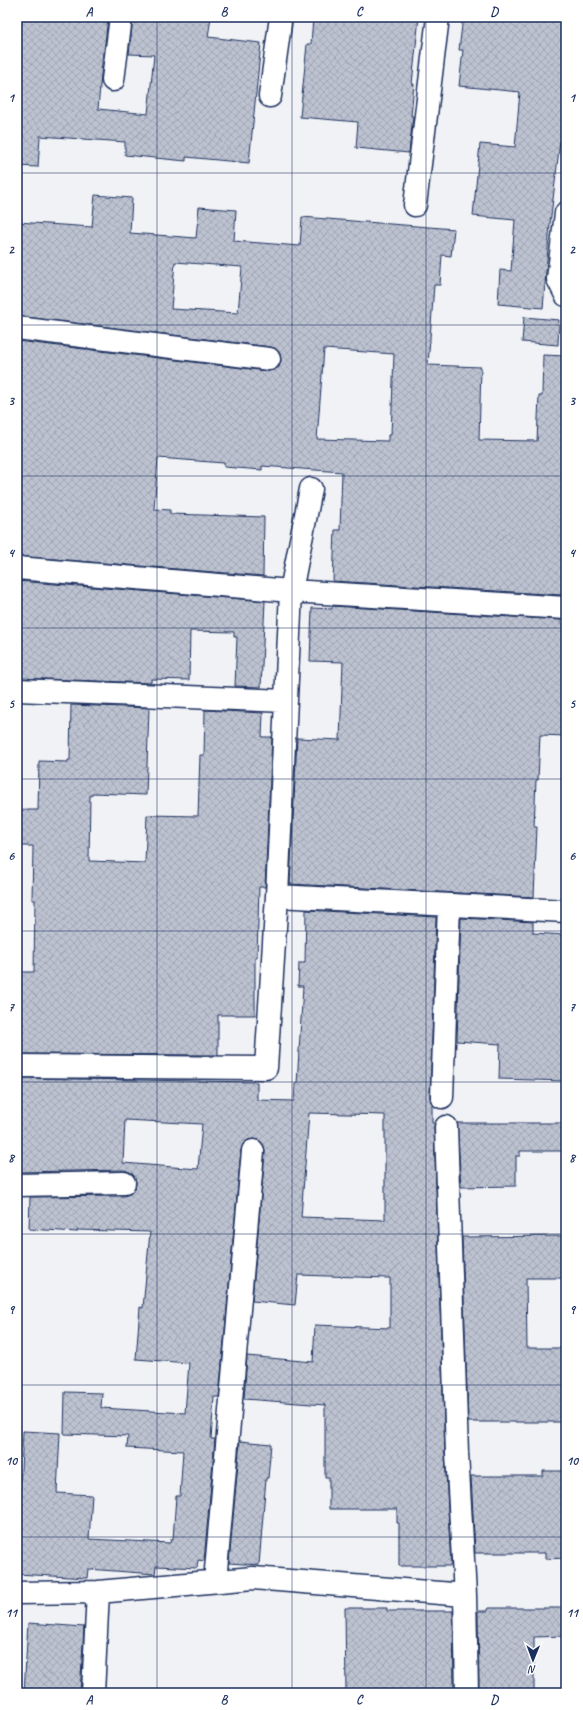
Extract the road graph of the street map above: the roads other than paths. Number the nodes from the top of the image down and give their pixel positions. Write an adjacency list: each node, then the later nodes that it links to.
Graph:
1 (121, 17): 4 (street)
2 (281, 17): 5 (street)
3 (438, 17): 6 (street)
4 (113, 80)
5 (270, 96)
6 (414, 205)
7 (566, 213): 8 (street)
8 (566, 295)
9 (17, 328): 10 (street)
10 (269, 359)
11 (311, 489): 13 (street)
12 (17, 568): 13 (street)
13 (291, 591): 14 (street); 16 (street)
14 (566, 608)
15 (17, 690): 16 (street)
16 (286, 701): 17 (street)
17 (277, 896): 18 (street); 20 (street)
18 (449, 905): 19 (street); 21 (street)
19 (566, 910)
20 (17, 1066)
21 (442, 1097)
22 (446, 1128): 29 (street)
23 (252, 1151): 26 (street)
24 (124, 1183): 25 (street)
25 (17, 1185)
26 (215, 1581): 27 (street); 29 (street)
27 (98, 1592): 28 (street); 30 (street)
28 (17, 1593)
29 (465, 1595): 31 (street)
30 (93, 1693)
31 (467, 1693)

